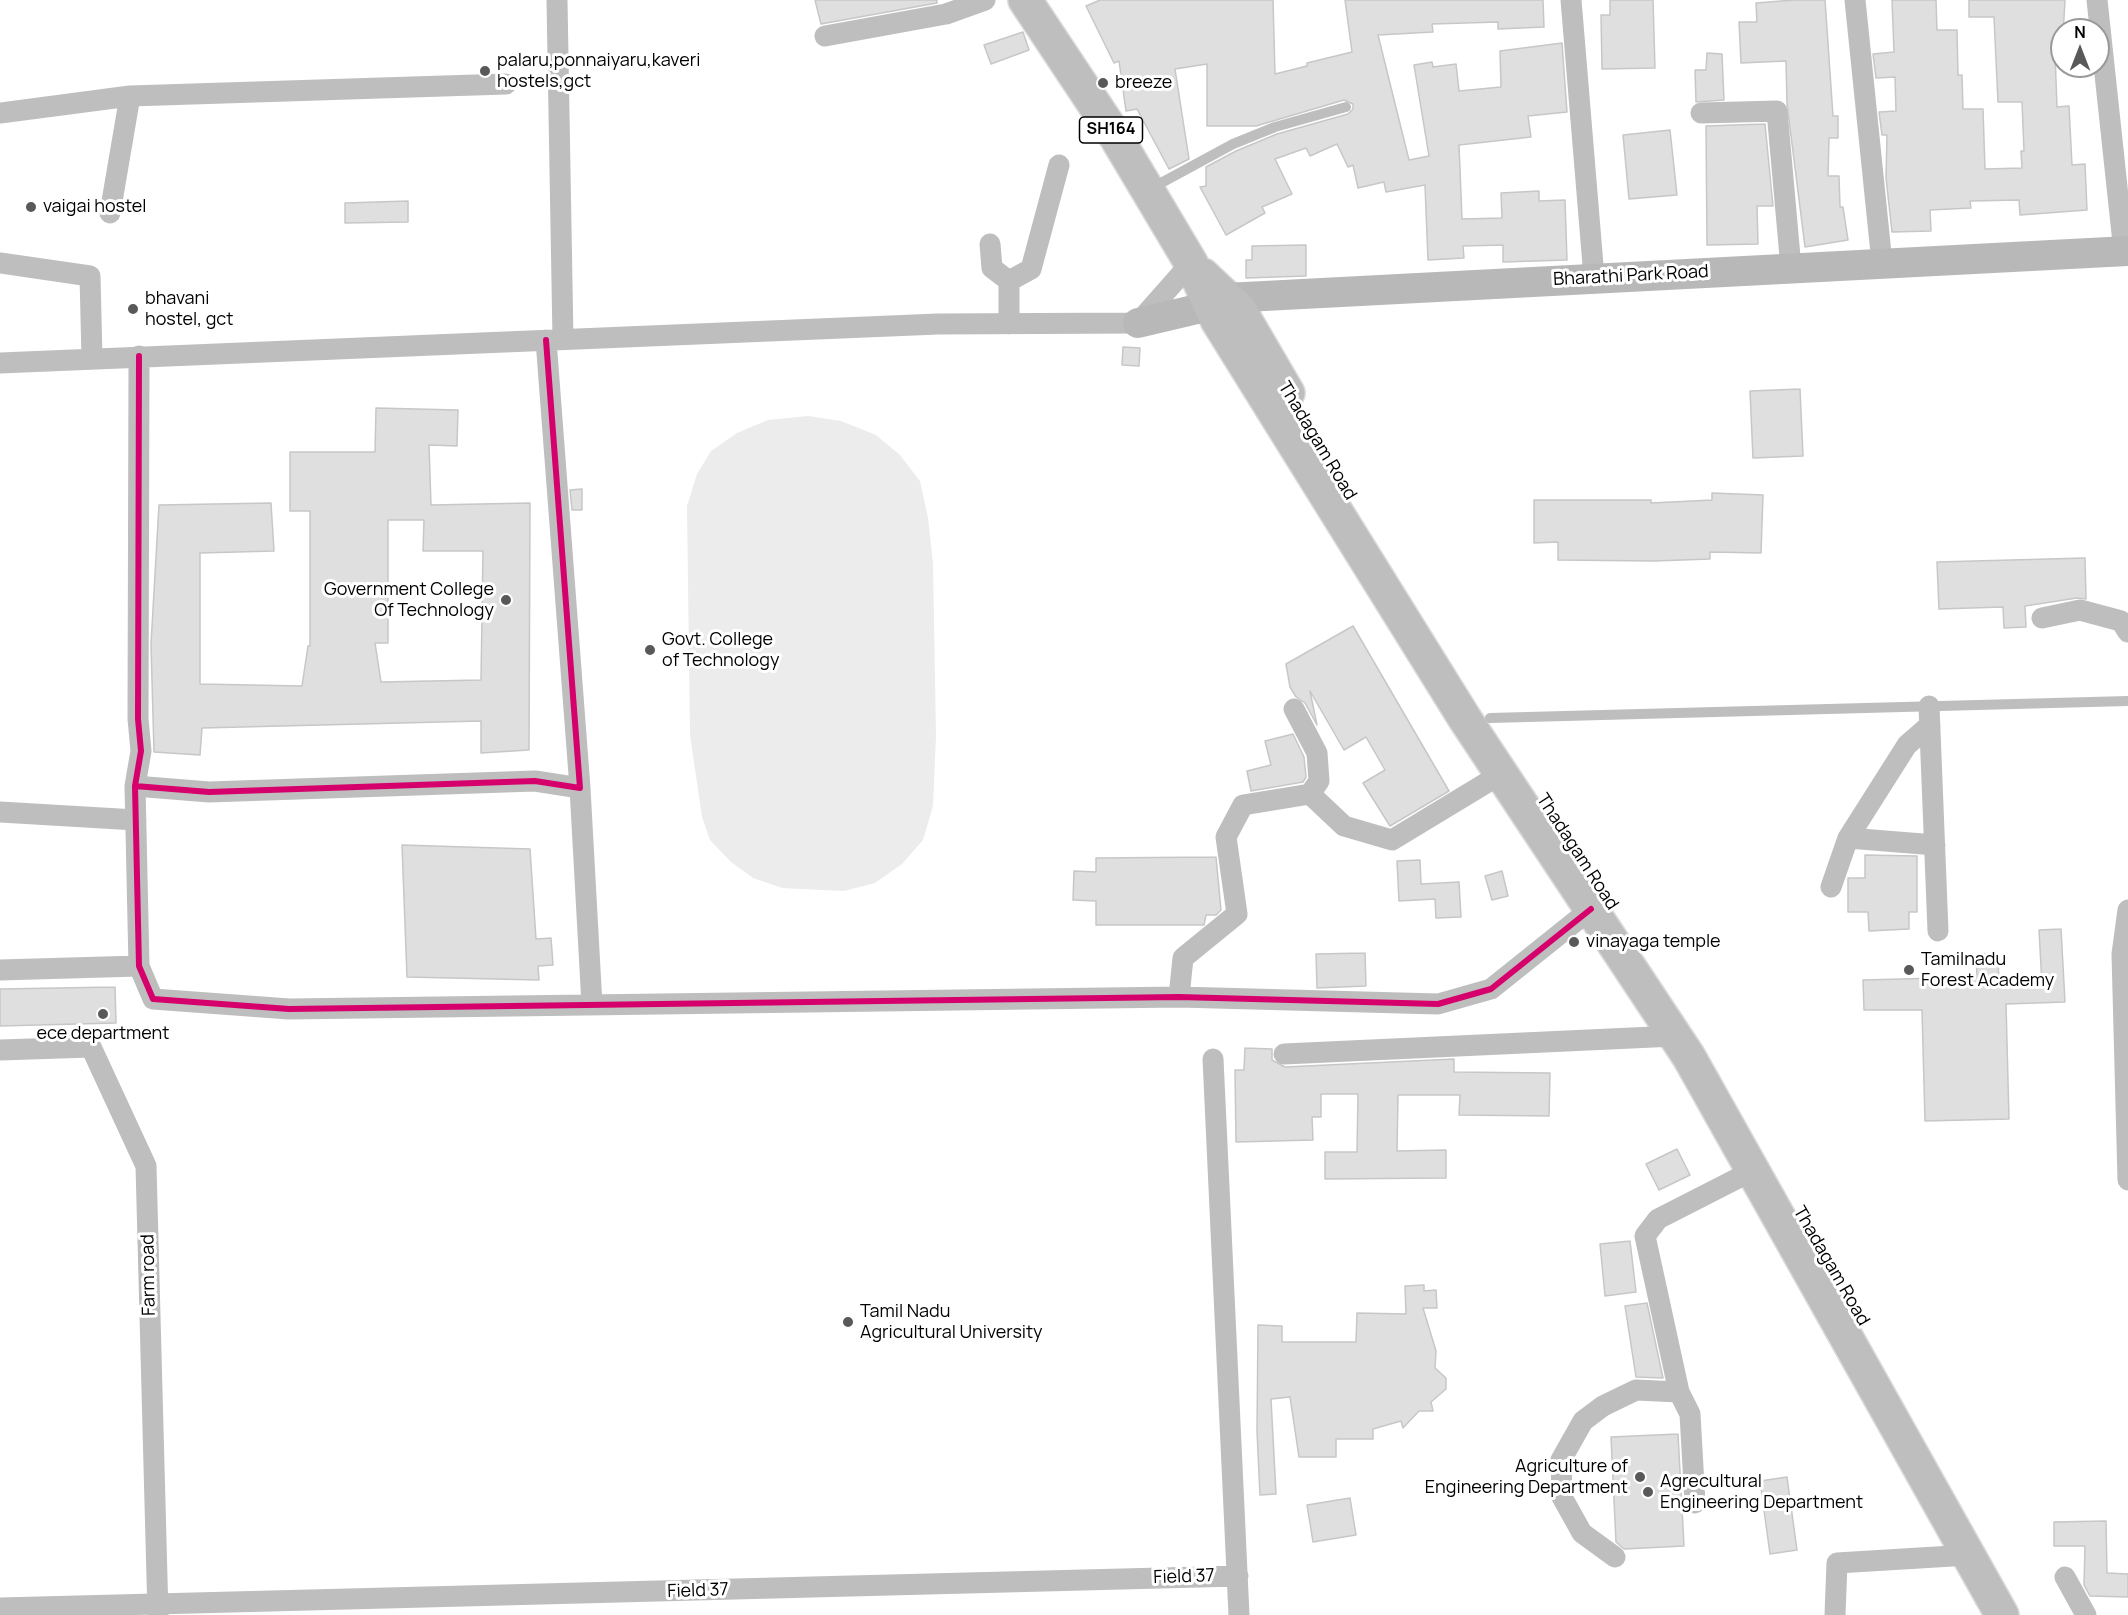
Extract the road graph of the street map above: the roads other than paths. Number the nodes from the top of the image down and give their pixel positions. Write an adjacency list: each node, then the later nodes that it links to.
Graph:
1 (557, 0): 27 (street)
2 (985, 0): 7 (street)
3 (1025, 0): 14 (main road, Thadagam Road / SH164)
4 (1571, 0): 22 (street)
5 (1855, 0): 20 (street)
6 (2097, 0): 17 (street)
7 (825, 36)
8 (506, 84): 9 (street)
9 (130, 96): 11 (street); 15 (street)
10 (1346, 106): 14 (lane)
11 (0, 113)
12 (1701, 113): 21 (street)
13 (1059, 165): 23 (street)
14 (1147, 190): 19 (main road, Thadagam Road / SH164)
15 (110, 213)
16 (990, 244): 23 (street)
17 (2126, 252): 20 (main road, Bharathi Park Road)
18 (0, 263): 29 (street)
19 (1191, 263): 24 (main road, Thadagam Road / SH164); 25 (street)
20 (1882, 263): 21 (main road, Bharathi Park Road)
21 (1791, 268): 22 (main road, Bharathi Park Road)
22 (1594, 277): 24 (main road, Bharathi Park Road)
23 (1009, 281): 26 (street)
24 (1218, 302): 25 (main road, Bharathi Park Road); 36 (main road, Thadagam Road / SH164); 37 (main road, Thadagam Road / SH164)
25 (1138, 323): 26 (street)
26 (1009, 324): 27 (street)
27 (554, 340): 28 (street); 39 (street)
28 (139, 356): 29 (street); 38 (street)
29 (92, 358): 30 (street)
30 (0, 363)
31 (2042, 618): 32 (street)
32 (2128, 632)
33 (2128, 701): 35 (lane)
34 (1294, 709): 40 (street)
35 (1930, 716): 36 (lane); 43 (street); 44 (street)
36 (1490, 718): 70 (main road, Thadagam Road / SH164)
37 (1502, 774): 40 (street); 46 (main road, Thadagam Road / SH164)
38 (135, 786): 39 (street); 42 (street)
39 (580, 788): 52 (street)
40 (1310, 794): 51 (street)
41 (0, 812): 42 (street)
42 (136, 820): 49 (street)
43 (1848, 838): 44 (street); 45 (street)
44 (1935, 845): 48 (street)
45 (1831, 887)
46 (1591, 909): 51 (street); 53 (main road, Thadagam Road / SH164)
47 (2128, 910): 58 (street)
48 (1938, 931)
49 (139, 966): 50 (street); 52 (street)
50 (0, 970)
51 (1179, 997): 52 (street)
52 (592, 1005)
53 (1675, 1036): 55 (street); 57 (main road, Thadagam Road / SH164)
54 (0, 1050): 66 (street, Farm road)
55 (1284, 1054)
56 (1213, 1059): 63 (street)
57 (1754, 1170): 59 (street); 61 (main road, Thadagam Road / SH164)
58 (2128, 1180)
59 (1679, 1392): 60 (street); 62 (street)
60 (1695, 1503)
61 (1969, 1555): 68 (street); 69 (main road, Thadagam Road / SH164)
62 (1615, 1557)
63 (1238, 1576): 66 (street, Field 37); 67 (street)
64 (2065, 1576): 71 (street)
65 (0, 1608): 66 (street)
66 (158, 1610)
67 (1239, 1615)
68 (1835, 1615)
69 (2002, 1615)
70 (2027, 1615)
71 (2086, 1615)

